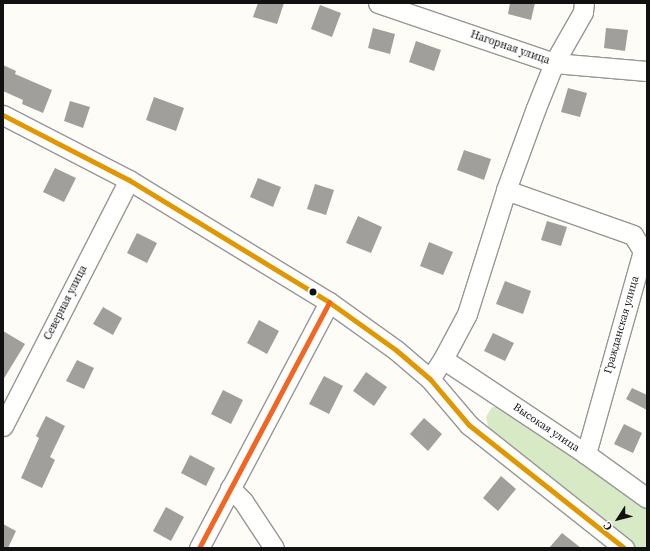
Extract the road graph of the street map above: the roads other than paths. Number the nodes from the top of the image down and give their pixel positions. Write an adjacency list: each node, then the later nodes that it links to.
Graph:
1 (378, 3): 3 (street, Нагорная улица)
2 (584, 3): 3 (street)
3 (554, 63): 4 (street, Нагорная улица); 7 (street)
4 (647, 71)
5 (3, 115): 6 (street)
6 (129, 180): 8 (street); 11 (street, Северная улица)
7 (506, 190): 9 (street); 12 (street, Гражданская улица)
8 (329, 302): 10 (street); 13 (street)
9 (443, 359): 10 (street); 12 (street, Высокая улица)
10 (430, 378): 15 (street)
11 (3, 426)
12 (586, 454): 14 (street, Высокая улица)
13 (230, 488): 16 (street); 17 (street)
14 (647, 498)
15 (618, 546)
16 (199, 548)
17 (274, 548)

